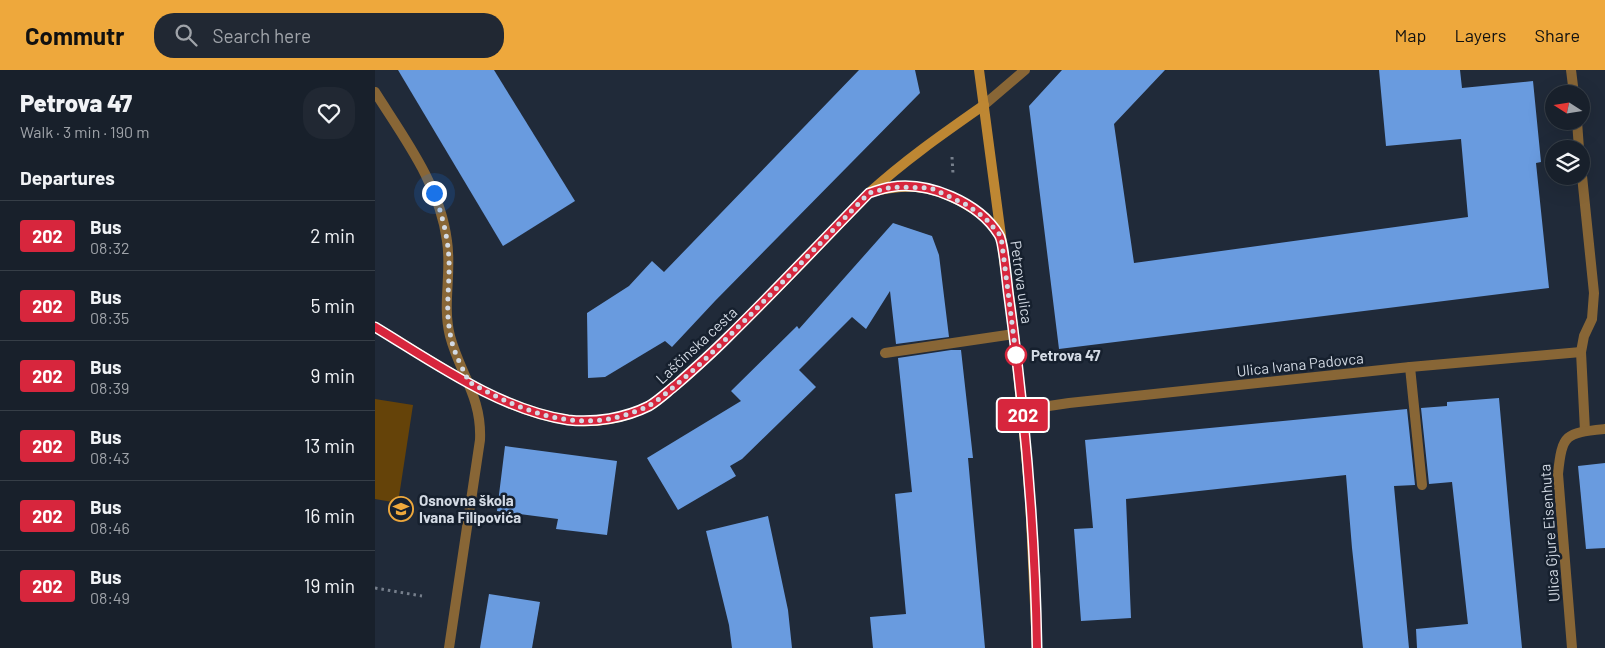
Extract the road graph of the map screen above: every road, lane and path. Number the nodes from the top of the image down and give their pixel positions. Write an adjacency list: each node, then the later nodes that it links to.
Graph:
1 (979, 70): 6 (street, Petrova ulica)
2 (1025, 70): 6 (street)
3 (1571, 70): 4 (street)
4 (1573, 85)
5 (375, 92): 17 (street)
6 (985, 106): 10 (street, Laščinska cesta); 11 (street, Petrova ulica)
7 (951, 157): 8 (path)
8 (951, 182)
9 (1583, 185): 14 (street)
10 (869, 193): 11 (street); 17 (street, Laščinska cesta)
11 (1001, 236): 13 (street, Petrova ulica)
12 (375, 327): 17 (street, Laščinska cesta)
13 (1014, 334): 15 (street); 18 (street, Petrova ulica)
14 (1581, 352): 16 (street, Ulica Ivana Padovca); 20 (street)
15 (885, 353)
16 (1410, 367): 18 (street, Ulica Ivana Padovca); 21 (street)
17 (469, 382): 24 (street)
18 (1022, 410): 25 (street, Petrova ulica)
19 (1605, 430): 20 (street)
20 (1585, 431): 26 (street, Ulica Gjure Eisenhuta)
21 (1422, 485)
22 (375, 588): 23 (path)
23 (422, 596)
24 (449, 648)
25 (1037, 648)
26 (1572, 648)

